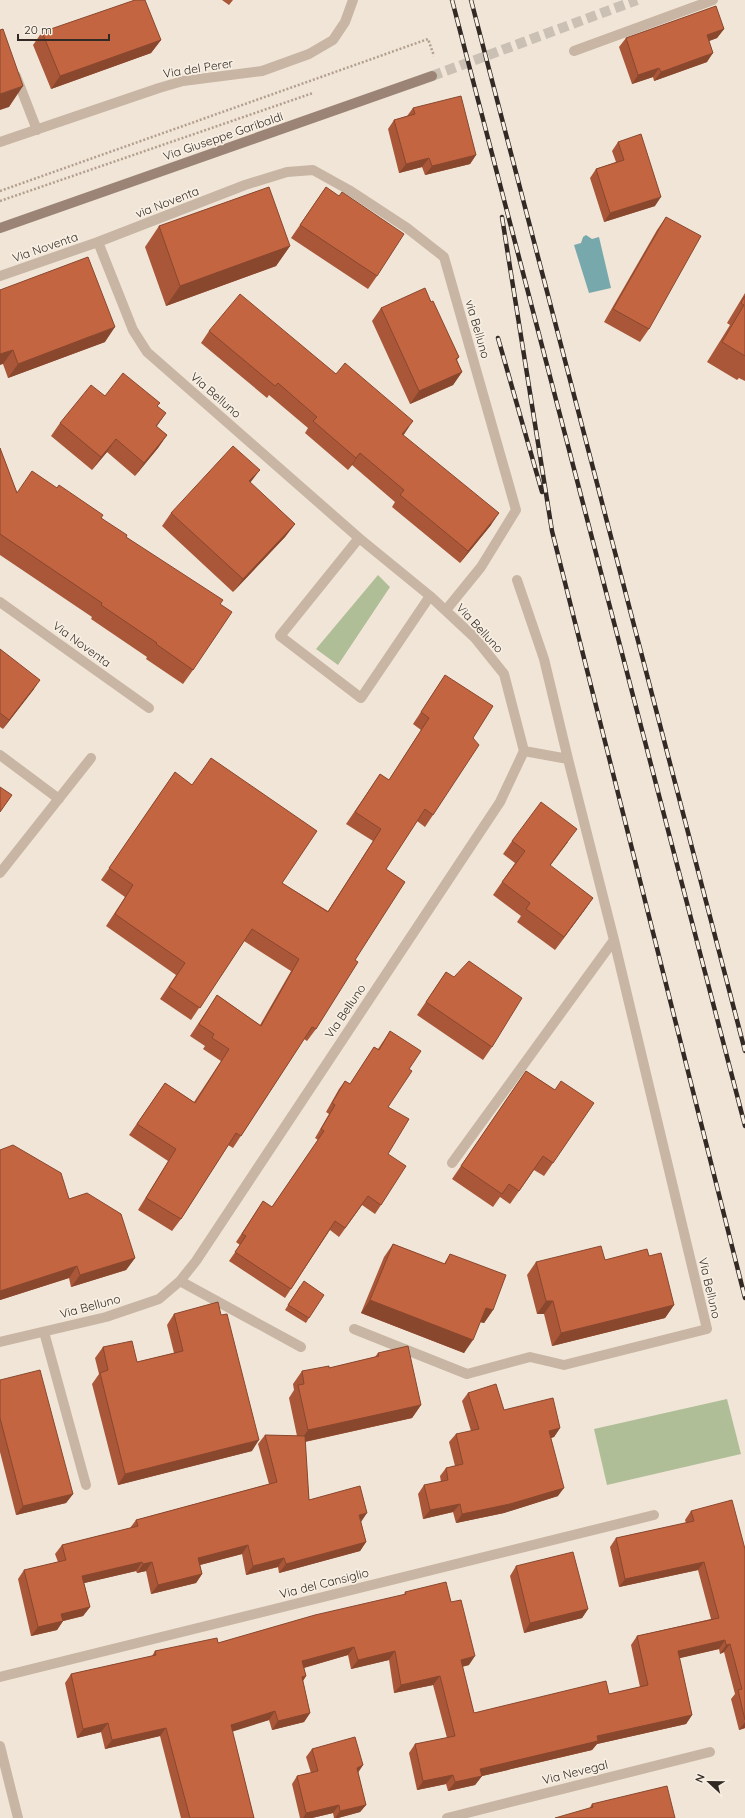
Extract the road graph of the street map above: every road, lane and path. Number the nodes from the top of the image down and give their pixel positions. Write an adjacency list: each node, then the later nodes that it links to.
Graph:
1 (353, 0): 7 (street, Via del Perer)
2 (713, 0): 3 (street)
3 (574, 51)
4 (13, 68): 7 (street)
5 (432, 76): 11 (street, Via Giuseppe Garibaldi)
6 (314, 93): 10 (path)
7 (37, 130): 8 (street, Via del Perer)
8 (0, 142)
9 (245, 185): 12 (street, via Noventa); 18 (street, via Belluno)
10 (0, 201)
11 (0, 228)
12 (98, 242): 13 (street, Via Noventa); 14 (street, Via Belluno)
13 (0, 276)
14 (359, 538): 16 (street, Via Belluno); 16 (street)
15 (517, 580): 23 (street, Via Belluno)
16 (430, 596): 18 (street, Via Belluno)
17 (0, 602): 19 (street, Via Noventa)
18 (446, 610): 20 (street, Via Belluno)
19 (149, 708)
20 (524, 751): 23 (street); 28 (street, Via Belluno)
21 (0, 755): 24 (street)
22 (91, 758): 24 (street)
23 (568, 759): 26 (street, Via Belluno)
24 (59, 799): 25 (street)
25 (0, 873)
26 (614, 940): 27 (street); 29 (street, Via Belluno)
27 (452, 1163)
28 (180, 1281): 30 (street, Via Belluno); 32 (street)
29 (354, 1329)
30 (44, 1332): 31 (street, Via Belluno); 33 (street)
31 (0, 1342)
32 (301, 1347)
33 (86, 1485)
34 (654, 1515): 35 (street, Via del Cansiglio)
35 (0, 1677)
36 (0, 1746): 38 (street)
37 (710, 1752): 39 (street, Via Nevegal)
38 (18, 1818)
39 (447, 1818)

